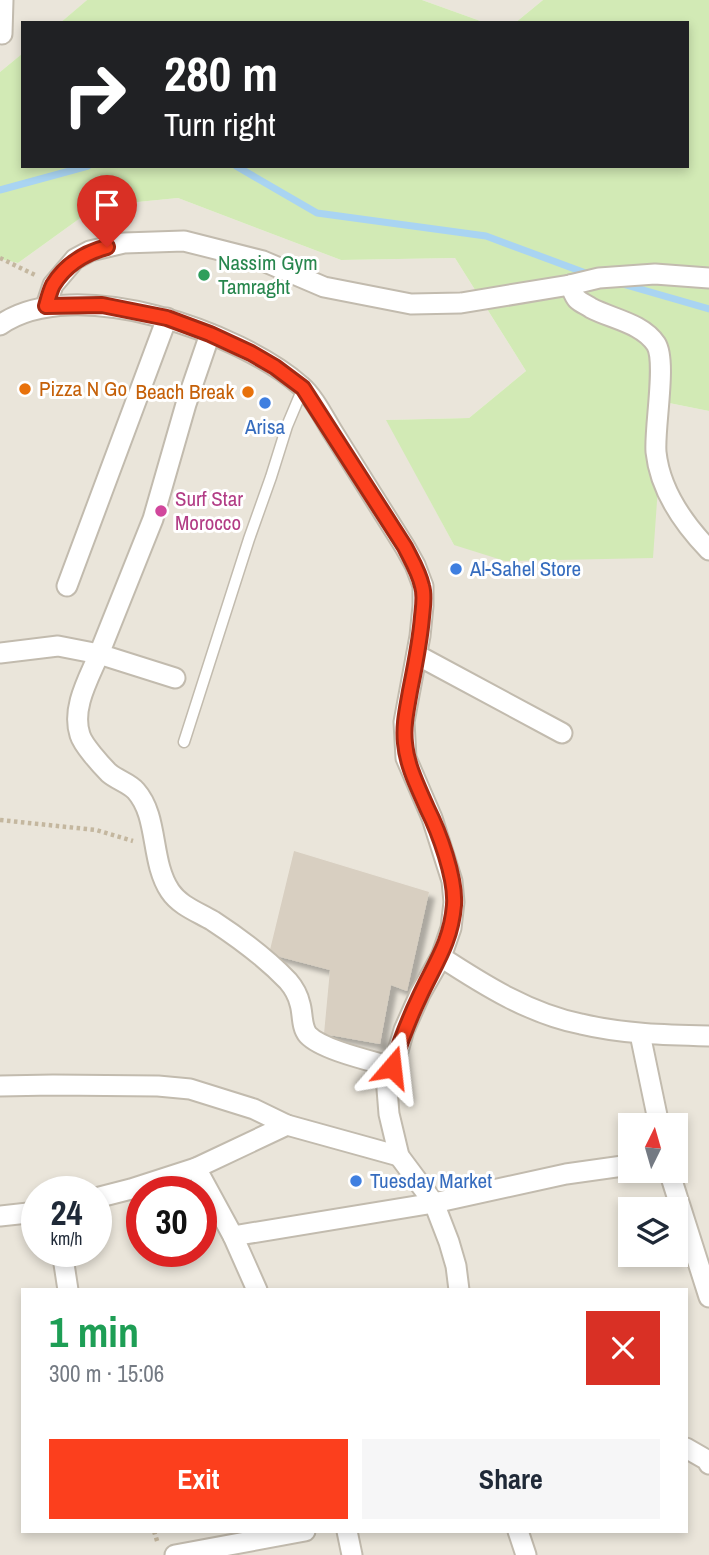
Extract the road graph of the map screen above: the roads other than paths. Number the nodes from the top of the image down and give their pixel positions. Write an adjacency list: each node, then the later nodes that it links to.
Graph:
1 (3, 0): 2 (street)
2 (2, 33)
3 (709, 278): 4 (street)
4 (570, 285): 5 (street); 10 (street)
5 (46, 306): 6 (street); 7 (street)
6 (167, 318): 8 (street); 11 (street)
7 (0, 325)
8 (210, 334): 9 (street); 13 (street)
9 (303, 388): 14 (street); 17 (lane)
10 (709, 550)
11 (68, 586)
12 (0, 653): 13 (street)
13 (99, 654): 15 (street); 21 (street)
14 (417, 655): 16 (street); 18 (street)
15 (175, 678)
16 (562, 733)
17 (184, 741)
18 (441, 957): 19 (street); 21 (street)
19 (640, 1034): 20 (street); 23 (street)
20 (709, 1036)
21 (392, 1067): 25 (street)
22 (0, 1086): 24 (street)
23 (656, 1113)
24 (287, 1125): 25 (street); 27 (street)
25 (399, 1156): 30 (street)
26 (618, 1167): 30 (street)
27 (196, 1168): 29 (street); 33 (street)
28 (673, 1183): 38 (street)
29 (112, 1194)
30 (434, 1203): 33 (street); 37 (street)
31 (21, 1214): 32 (street)
32 (0, 1216)
33 (233, 1236): 36 (street)
34 (64, 1267): 35 (street)
35 (68, 1288)
36 (256, 1288)
37 (459, 1288)
38 (709, 1297)
39 (688, 1449): 40 (street)
40 (708, 1458)
41 (294, 1533): 44 (street)
42 (347, 1533): 45 (street)
43 (519, 1533): 46 (street)
44 (175, 1555)
45 (352, 1555)
46 (526, 1555)

